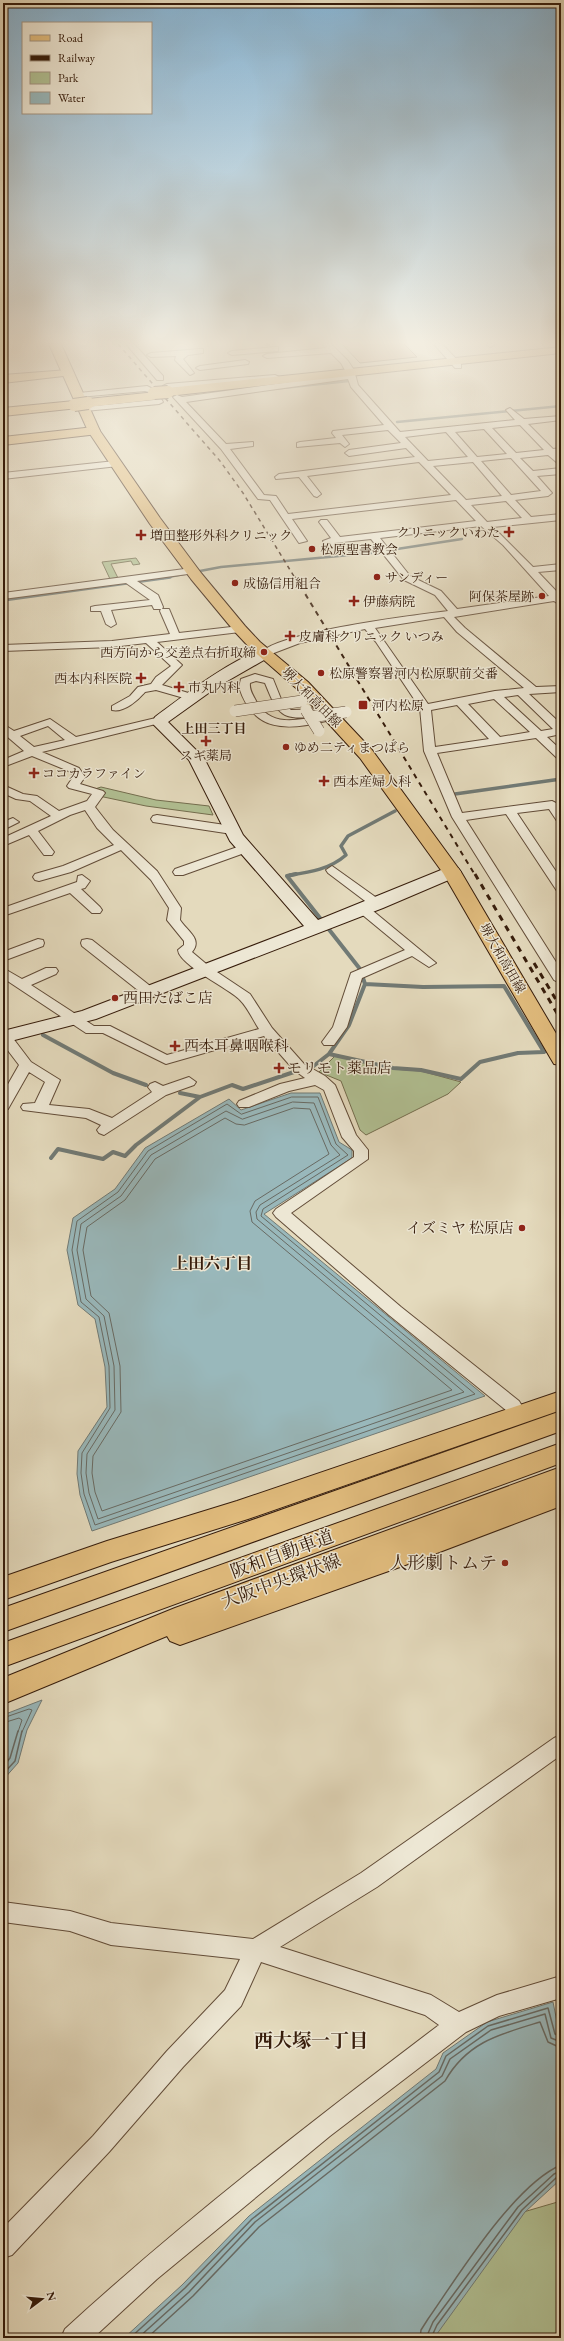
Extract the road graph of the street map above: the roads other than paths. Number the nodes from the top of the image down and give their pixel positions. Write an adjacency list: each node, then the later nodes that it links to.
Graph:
1 (108, 453): 12 (main road, 堺大和高田線)
2 (229, 453): 21 (street)
3 (416, 453): 10 (street)
4 (468, 453): 9 (street)
5 (511, 453): 8 (street)
6 (539, 453): 8 (street)
7 (551, 453): 11 (street)
8 (514, 456): 9 (street); 15 (street)
9 (474, 460): 10 (street); 19 (street)
10 (424, 461): 14 (street); 20 (street)
11 (561, 463)
12 (115, 464): 16 (street); 32 (main road, 堺大和高田線)
13 (561, 471): 15 (street)
14 (300, 474): 17 (street); 18 (street)
15 (531, 474): 19 (street)
16 (3, 476)
17 (279, 477)
18 (317, 494)
19 (508, 498): 20 (street); 23 (street)
20 (460, 500): 21 (street); 25 (street)
21 (286, 516): 28 (street)
22 (560, 518): 23 (street)
23 (529, 521): 25 (street)
24 (324, 522): 27 (street)
25 (484, 524): 26 (street); 31 (street)
26 (374, 536): 27 (street); 37 (street)
27 (338, 540): 29 (street)
28 (302, 541)
29 (332, 550)
30 (561, 567): 31 (street)
31 (532, 570): 35 (street)
32 (194, 573): 33 (street); 40 (main road, 堺大和高田線)
33 (131, 582): 34 (street); 36 (street)
34 (3, 596)
35 (560, 599): 37 (street)
36 (160, 607): 38 (street); 41 (street)
37 (452, 614): 39 (street); 47 (street)
38 (111, 624)
39 (368, 626): 44 (street); 53 (street)
40 (240, 629): 41 (street); 44 (main road, 堺大和高田線)
41 (176, 637): 42 (street)
42 (149, 640): 43 (street); 45 (street)
43 (4, 646)
44 (266, 653): 50 (street); 55 (main road, 堺大和高田線)
45 (156, 687): 50 (street); 52 (street)
46 (561, 688): 47 (street)
47 (532, 689): 48 (street)
48 (520, 691): 49 (street); 60 (street)
49 (495, 694): 51 (street); 62 (street)
50 (191, 698): 58 (street)
51 (459, 701): 53 (street); 65 (street)
52 (116, 708)
53 (424, 708): 66 (street)
54 (235, 711): 57 (street, bridge)
55 (328, 712): 55 (street); 85 (main road, 堺大和高田線)
56 (346, 712): 57 (street, bridge)
57 (310, 717): 61 (street, bridge)
58 (160, 720): 64 (street); 78 (street)
59 (3, 727): 63 (street)
60 (561, 730): 62 (street)
61 (319, 731)
62 (537, 734): 65 (street); 68 (street)
63 (12, 735): 64 (street); 67 (street)
64 (74, 741): 67 (street)
65 (498, 741): 66 (street)
66 (430, 751): 74 (street)
67 (32, 752): 69 (street); 71 (street)
68 (561, 756)
69 (3, 764)
70 (3, 788): 73 (street)
71 (90, 804): 73 (street); 80 (street)
72 (509, 810): 74 (street); 75 (street); 89 (street)
73 (58, 816): 77 (street)
74 (458, 817): 102 (street)
75 (561, 818)
76 (157, 819): 78 (street)
77 (30, 830): 79 (street); 82 (street)
78 (232, 830): 81 (street)
79 (3, 842)
80 (122, 846): 86 (street); 100 (street)
81 (246, 848): 84 (street); 93 (street)
82 (48, 852)
83 (332, 870): 90 (street)
84 (180, 872)
85 (452, 872): 90 (street); 109 (main road, 堺大和高田線)
86 (39, 877)
87 (82, 879): 88 (street)
88 (72, 888): 91 (street); 92 (street)
89 (561, 888)
90 (370, 906): 93 (street); 96 (street)
91 (96, 910)
92 (3, 912)
93 (321, 925): 100 (street)
94 (38, 943): 97 (street)
95 (87, 943): 104 (street)
96 (413, 951): 98 (street); 108 (street)
97 (3, 957)
98 (429, 963)
99 (51, 970): 103 (street)
100 (206, 970): 104 (street); 106 (street)
101 (3, 972): 103 (street)
102 (561, 980)
103 (22, 984): 105 (street)
104 (149, 992): 105 (street)
105 (73, 1020): 106 (street); 107 (street)
106 (267, 1031): 111 (street)
107 (4, 1036): 110 (street)
108 (329, 1042)
109 (561, 1059)
110 (26, 1065): 112 (street); 114 (street)
111 (320, 1079): 113 (street); 117 (street)
112 (189, 1082)
113 (244, 1104)
114 (3, 1106)
115 (561, 1388): 117 (main road)
116 (561, 1400): 122 (main road)
117 (514, 1406): 122 (main road)
118 (561, 1421): 123 (main road, 阪和自動車道)
119 (561, 1453): 124 (main road, 阪和自動車道)
120 (561, 1477): 125 (main road, 大阪中央環状線)
121 (561, 1495): 125 (main road)
122 (13, 1586)
123 (3, 1620)
124 (3, 1655)
125 (60, 1669): 126 (main road, 大阪中央環状線)
126 (3, 1692)
127 (561, 1744): 129 (street)
128 (3, 1912): 129 (street)
129 (255, 1950): 131 (street); 132 (street)
130 (561, 1987): 131 (street)
131 (458, 2024): 133 (street)
132 (3, 2246)
133 (74, 2338)

